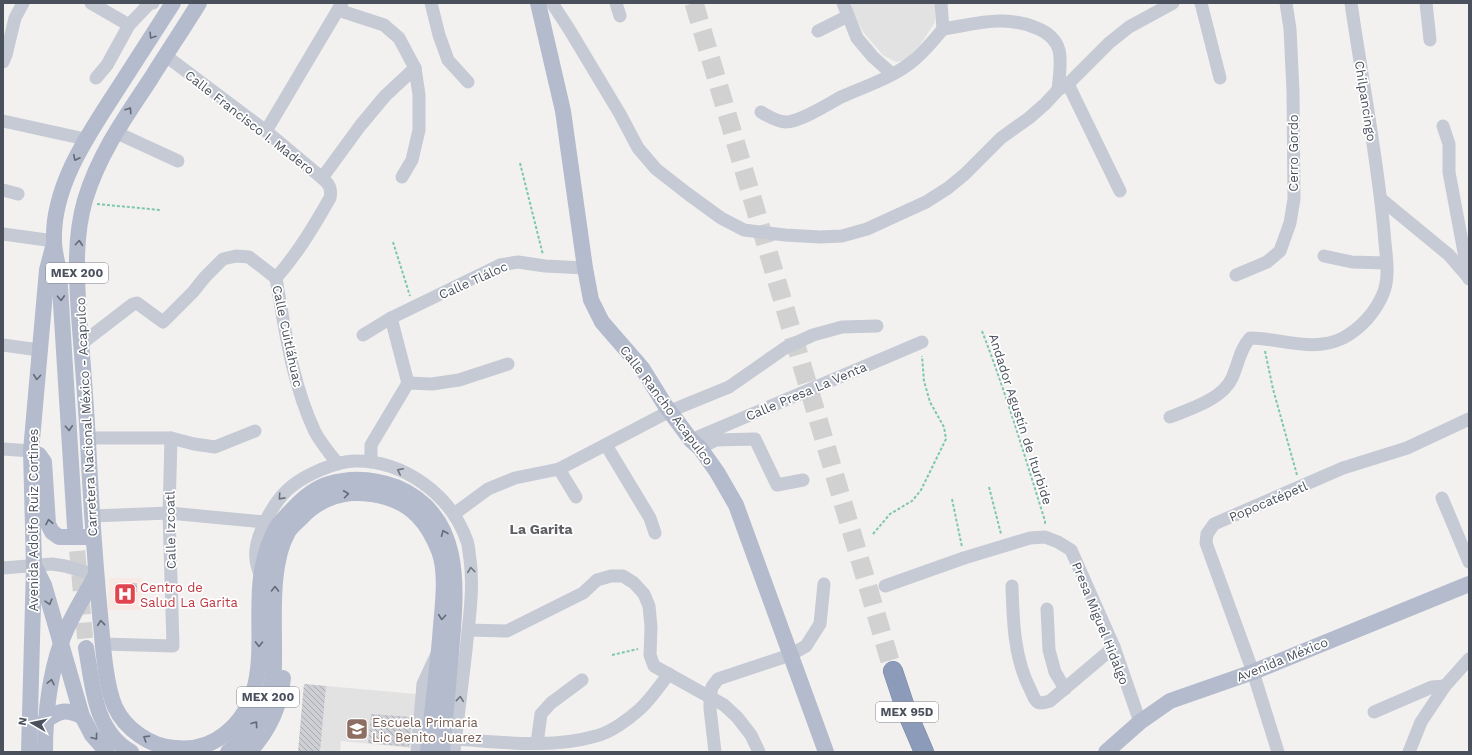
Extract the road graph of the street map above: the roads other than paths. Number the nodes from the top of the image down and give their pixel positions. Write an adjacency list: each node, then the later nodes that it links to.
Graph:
1 (22, 3): 25 (street)
2 (92, 3): 20 (street)
3 (153, 3): 20 (street)
4 (173, 3): 37 (main road, Carretera Nacional México - Acapulco / MEX 200, one-way to 37)
5 (199, 3): 24 (main road, Carretera Nacional México - Acapulco / MEX 200)
6 (431, 3): 30 (street)
7 (538, 3): 50 (main road, Calle Rancho Acapulco)
8 (552, 3): 31 (street)
9 (616, 3): 18 (street)
10 (843, 3): 19 (street)
11 (941, 3): 21 (street)
12 (1173, 3): 31 (street)
13 (1201, 3): 29 (street)
14 (1286, 3): 51 (street, Cerro Gordo)
15 (1351, 3): 45 (street, Chilpancingo)
16 (1426, 3): 23 (street)
17 (340, 6): 26 (street); 35 (street)
18 (620, 16)
19 (848, 16): 22 (street); 27 (street)
20 (129, 25): 28 (street)
21 (942, 28): 27 (street); 31 (street)
22 (818, 30)
23 (1430, 40)
24 (166, 56): 35 (street, Calle Francisco I. Madero); 36 (main road, Carretera Nacional México - Acapulco / MEX 200, one-way to 24)
25 (3, 62)
26 (415, 68): 39 (street); 40 (street)
27 (892, 74): 32 (street)
28 (96, 78)
29 (1220, 78)
30 (468, 82)
31 (1063, 87): 43 (street)
32 (760, 112)
33 (3, 121): 37 (street)
34 (1443, 126): 53 (street)
35 (266, 131): 40 (street, Calle Francisco I. Madero)
36 (115, 132): 38 (street); 58 (main road, Carretera Nacional México - Acapulco / MEX 200, one-way to 36)
37 (85, 139): 47 (main road, Carretera Nacional México - Acapulco / MEX 200, one-way to 47)
38 (178, 161)
39 (402, 177)
40 (322, 178): 42 (street, Calle Francisco I. Madero)
41 (3, 190): 44 (street)
42 (331, 191): 52 (street, Calle Cuitláhuac)
43 (1120, 191)
44 (18, 194)
45 (1381, 199): 49 (street); 53 (street)
46 (3, 234): 47 (street)
47 (54, 242): 60 (main road, Avenida Adolfo Ruiz Cortines); 83 (main road, Carretera Nacional México - Acapulco / MEX 200, one-way to 83)
48 (1324, 256): 49 (street)
49 (1386, 263): 64 (street)
50 (585, 268): 54 (street, Calle Tláloc); 63 (main road, Calle Rancho Acapulco)
51 (1236, 275)
52 (276, 278): 58 (street); 74 (street, Calle Cuitláhuac)
53 (1469, 278)
54 (391, 318): 56 (street, Calle Tláloc); 62 (street)
55 (877, 326): 63 (street)
56 (363, 335)
57 (922, 342): 69 (street, Calle Presa La Venta)
58 (81, 344): 67 (main road, Carretera Nacional México - Acapulco / MEX 200)
59 (3, 345): 60 (street)
60 (39, 350): 72 (main road, Avenida Adolfo Ruiz Cortines, one-way to 72)
61 (508, 364): 62 (street)
62 (408, 383): 73 (street)
63 (670, 411): 69 (main road, Calle Rancho Acapulco); 70 (street)
64 (1170, 417)
65 (1469, 419): 106 (street, Popocatépetl)
66 (255, 431): 68 (street)
67 (88, 438): 68 (street); 81 (main road, Carretera Nacional México - Acapulco / MEX 200)
68 (171, 438): 79 (street, Calle Izcoatl)
69 (695, 444): 76 (street); 103 (main road, Calle Rancho Acapulco)
70 (606, 446): 75 (street); 84 (street)
71 (3, 449): 72 (street)
72 (31, 451): 85 (main road, one-way to 72); 87 (main road, Avenida Adolfo Ruiz Cortines)
73 (372, 462): 74 (street); 80 (street, one-way to 73)
74 (338, 464): 82 (street, one-way to 82)
75 (559, 469): 77 (street); 80 (street)
76 (802, 480)
77 (576, 497)
78 (1442, 498): 86 (street)
79 (169, 513): 81 (street); 82 (street); 99 (street, Calle Izcoatl)
80 (454, 514): 97 (street, one-way to 80)
81 (92, 516): 85 (main road, Carretera Nacional México - Acapulco / MEX 200)
82 (265, 522): 90 (street)
83 (75, 527)
84 (655, 533)
85 (93, 537): 89 (main road, Carretera Nacional México - Acapulco / MEX 200)
86 (1469, 562)
87 (34, 566): 88 (street); 89 (street); 98 (main road, one-way to 98); 118 (main road, Avenida Adolfo Ruiz Cortines)
88 (3, 568)
89 (96, 575): 98 (main road); 99 (main road, MEX 200, one-way to 89)
90 (261, 577): 99 (main road, MEX 200, one-way to 99); 126 (main road, one-way to 90)
91 (824, 584): 103 (street)
92 (1469, 584): 106 (main road, Avenida México)
93 (885, 586): 101 (street, Presa Miguel Hidalgo)
94 (1012, 586): 110 (street)
95 (1046, 609): 110 (street)
96 (274, 628): 100 (main road, one-way to 100); 122 (main road, MEX 200, one-way to 96); 123 (main road)
97 (468, 630): 107 (street); 117 (street, one-way to 97)
98 (61, 643): 113 (main road); 114 (main road, one-way to 98)
99 (103, 644)
100 (440, 647): 124 (street); 125 (main road)
101 (1114, 647): 110 (street); 115 (street, Presa Miguel Hidalgo)
102 (86, 648): 121 (main road)
103 (790, 655): 111 (street); 129 (main road, Calle Rancho Acapulco)
104 (1469, 659): 109 (street)
105 (893, 671): 130 (highway, MEX 95D)
106 (1253, 672): 115 (main road, Avenida México); 132 (street, Popocatépetl)
107 (669, 674): 111 (street); 116 (street)
108 (582, 680): 116 (street)
109 (1445, 686): 112 (street); 133 (street)
110 (1065, 689)
111 (710, 698): 127 (street); 128 (street)
112 (1374, 712)
113 (82, 716): 114 (main road); 120 (main road, one-way to 120)
114 (45, 721): 119 (main road)
115 (1140, 722): 131 (main road, Avenida México)
116 (537, 743): 117 (street)
117 (455, 746)
118 (29, 752)
119 (45, 752)
120 (108, 752)
121 (131, 752)
122 (228, 752)
123 (249, 752)
124 (417, 752)
125 (428, 752)
126 (442, 752)
127 (715, 752)
128 (759, 752)
129 (826, 752)
130 (924, 752)
131 (1106, 752)
132 (1278, 752)
133 (1409, 752)

